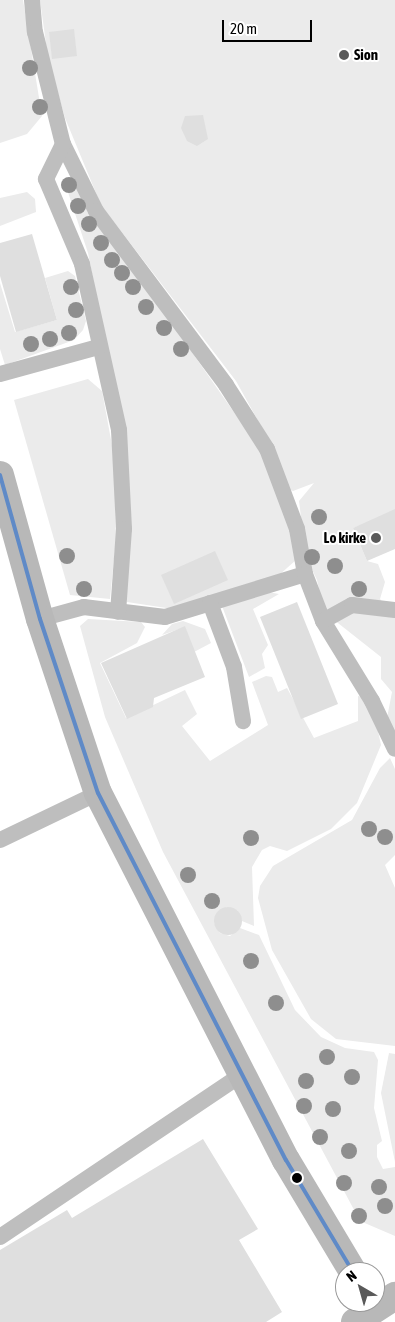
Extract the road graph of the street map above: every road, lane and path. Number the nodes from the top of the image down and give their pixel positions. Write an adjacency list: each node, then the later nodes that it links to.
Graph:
1 (32, 0): 2 (lane)
2 (63, 144): 3 (lane); 6 (lane)
3 (98, 346): 4 (lane); 9 (lane)
4 (0, 374)
5 (0, 475): 10 (street)
6 (305, 574): 7 (lane); 11 (lane)
7 (210, 602): 9 (lane); 12 (lane)
8 (393, 605): 11 (lane)
9 (118, 612): 10 (lane)
10 (40, 619): 14 (street)
11 (324, 621): 13 (lane)
12 (242, 721)
13 (395, 749)
14 (98, 793): 15 (lane); 16 (street)
15 (0, 840)
16 (242, 1075): 17 (lane); 18 (street)
17 (0, 1237)
18 (347, 1262)

